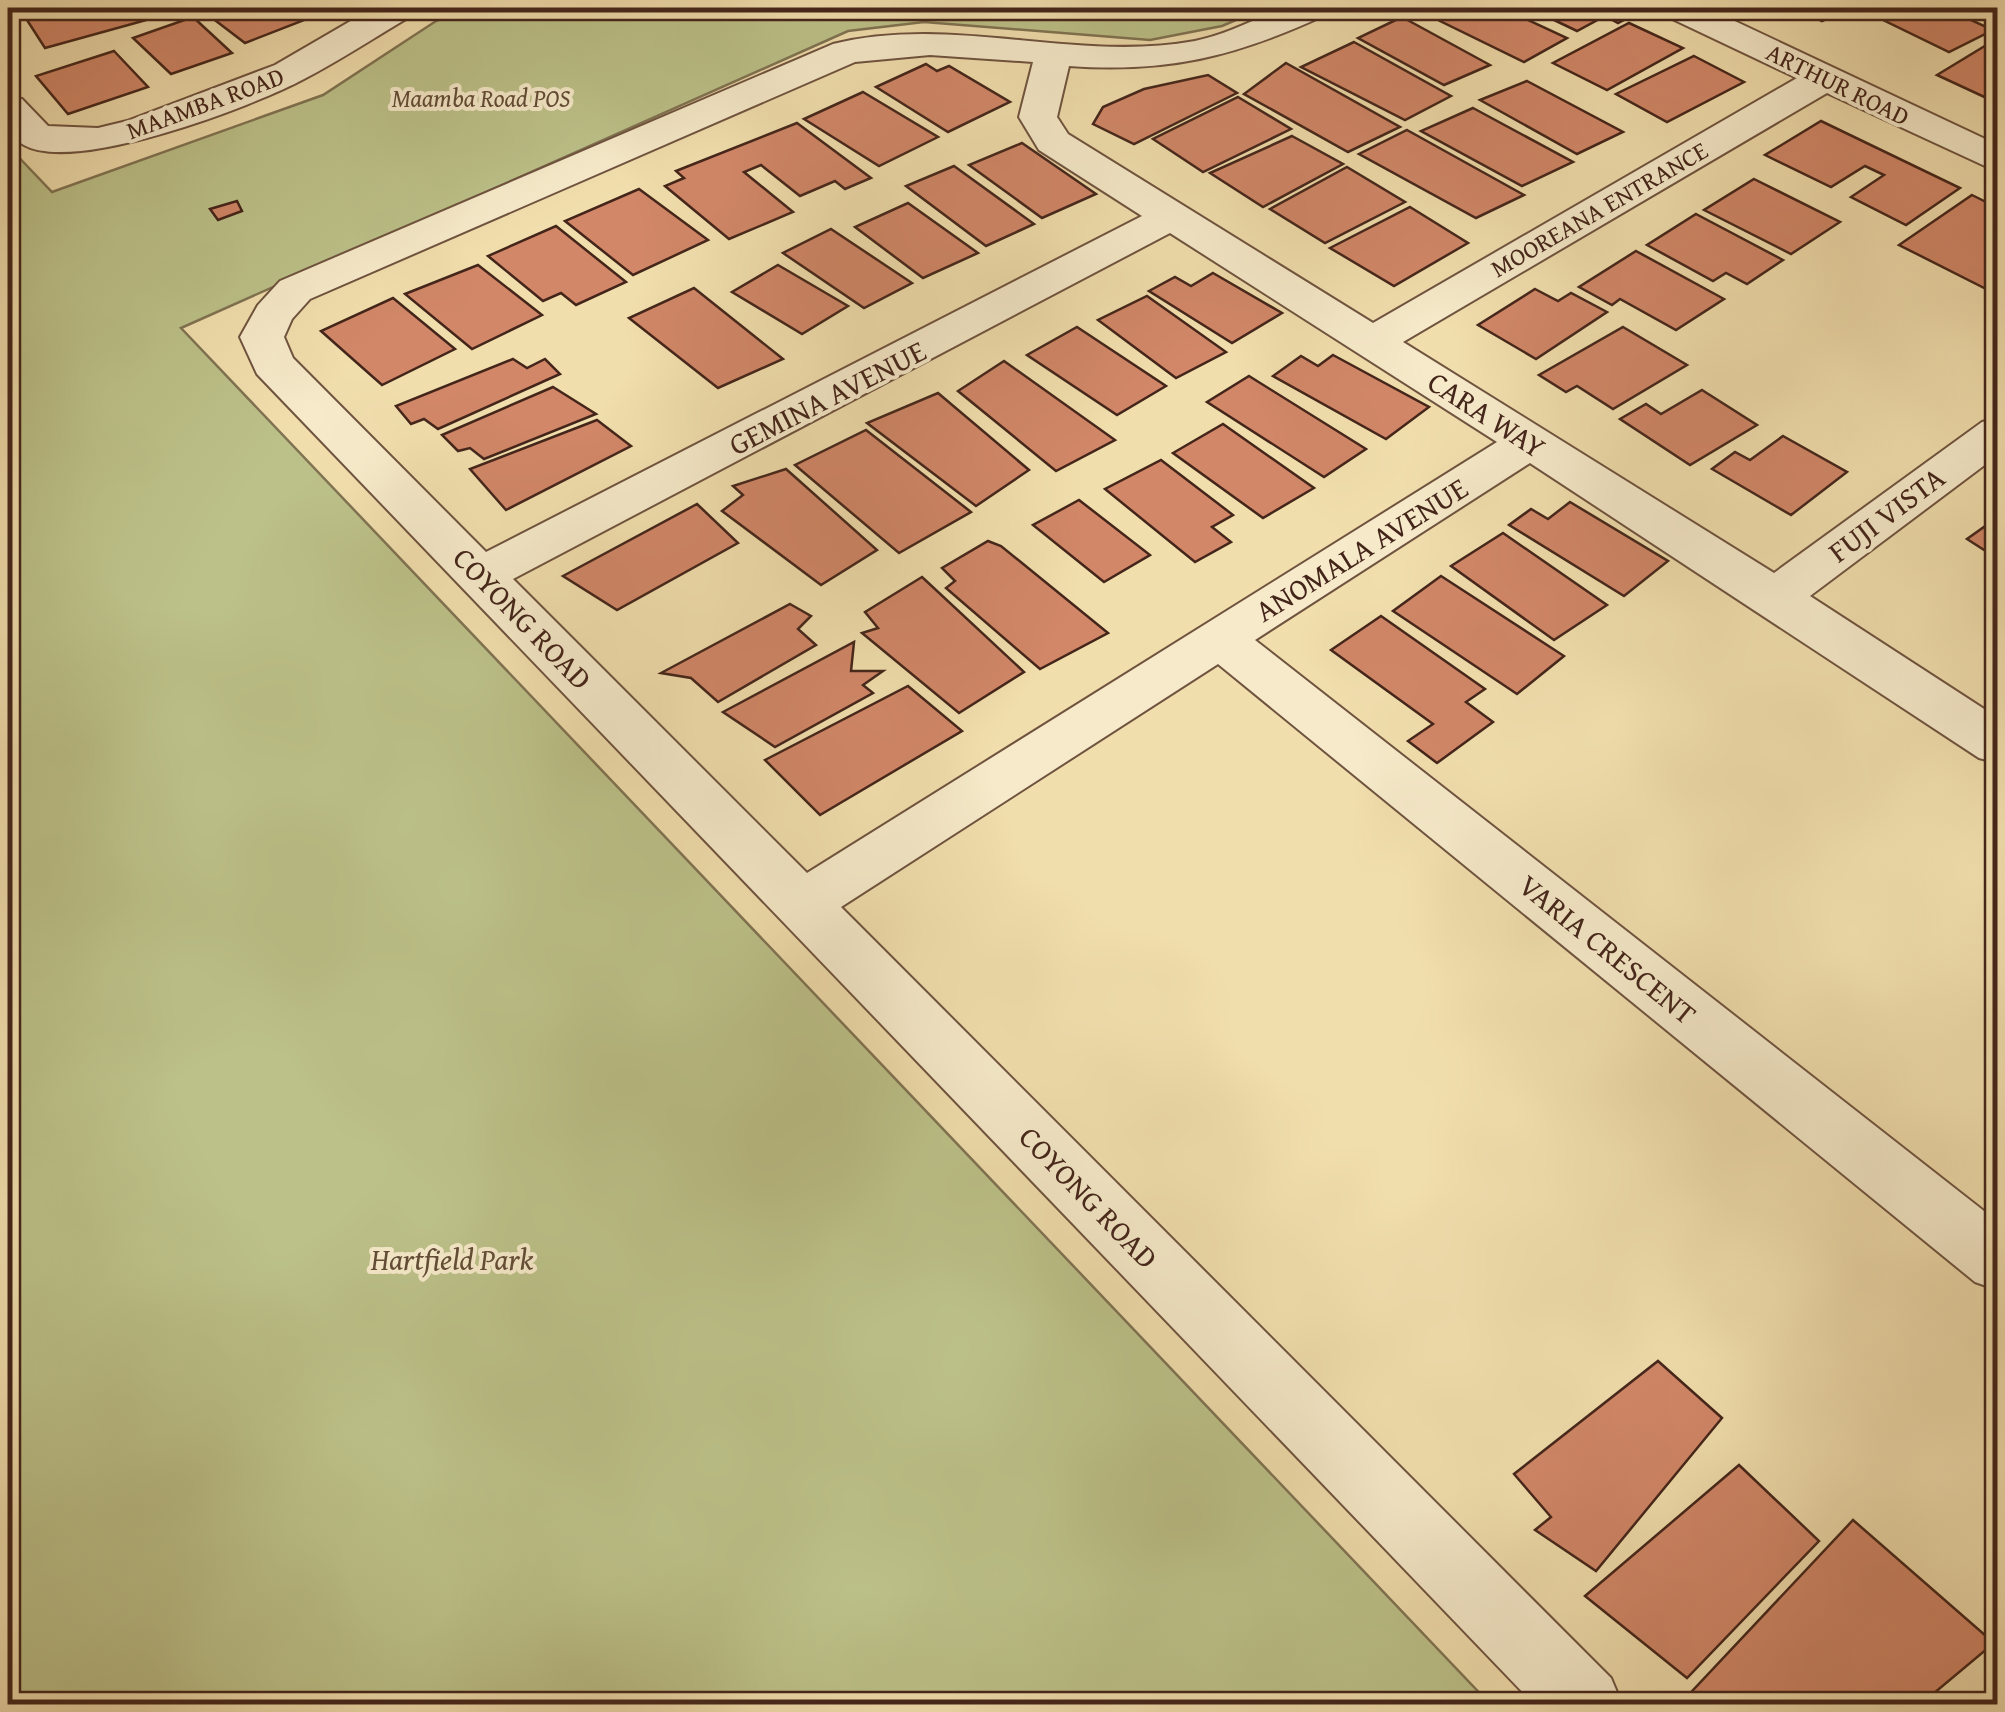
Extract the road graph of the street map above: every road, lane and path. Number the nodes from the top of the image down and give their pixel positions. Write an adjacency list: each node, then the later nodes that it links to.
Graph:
1 (398, 8): 6 (street, MAAMBA ROAD)
2 (1310, 8): 4 (street, COYONG ROAD)
3 (1679, 8): 5 (street, ARTHUR ROAD)
4 (1054, 53): 8 (street, CARA WAY); 12 (street, COYONG ROAD)
5 (1825, 78): 7 (street, ARTHUR ROAD); 9 (street, MOOREANA ENTRANCE)
6 (8, 107)
7 (1998, 160)
8 (1170, 217): 9 (street, CARA WAY); 12 (street, GEMINA AVENUE)
9 (1374, 341): 11 (street, CARA WAY)
10 (1998, 432): 13 (street, FUJI VISTA)
11 (1530, 442): 13 (street, CARA WAY); 14 (street, ANOMALA AVENUE)
12 (482, 575): 16 (street, COYONG ROAD)
13 (1775, 597): 15 (street, CARA WAY)
14 (1205, 646): 16 (street, ANOMALA AVENUE); 17 (street, VARIA CRESCENT)
15 (1998, 744)
16 (803, 903): 18 (street, COYONG ROAD)
17 (1998, 1261)
18 (1585, 1704)

